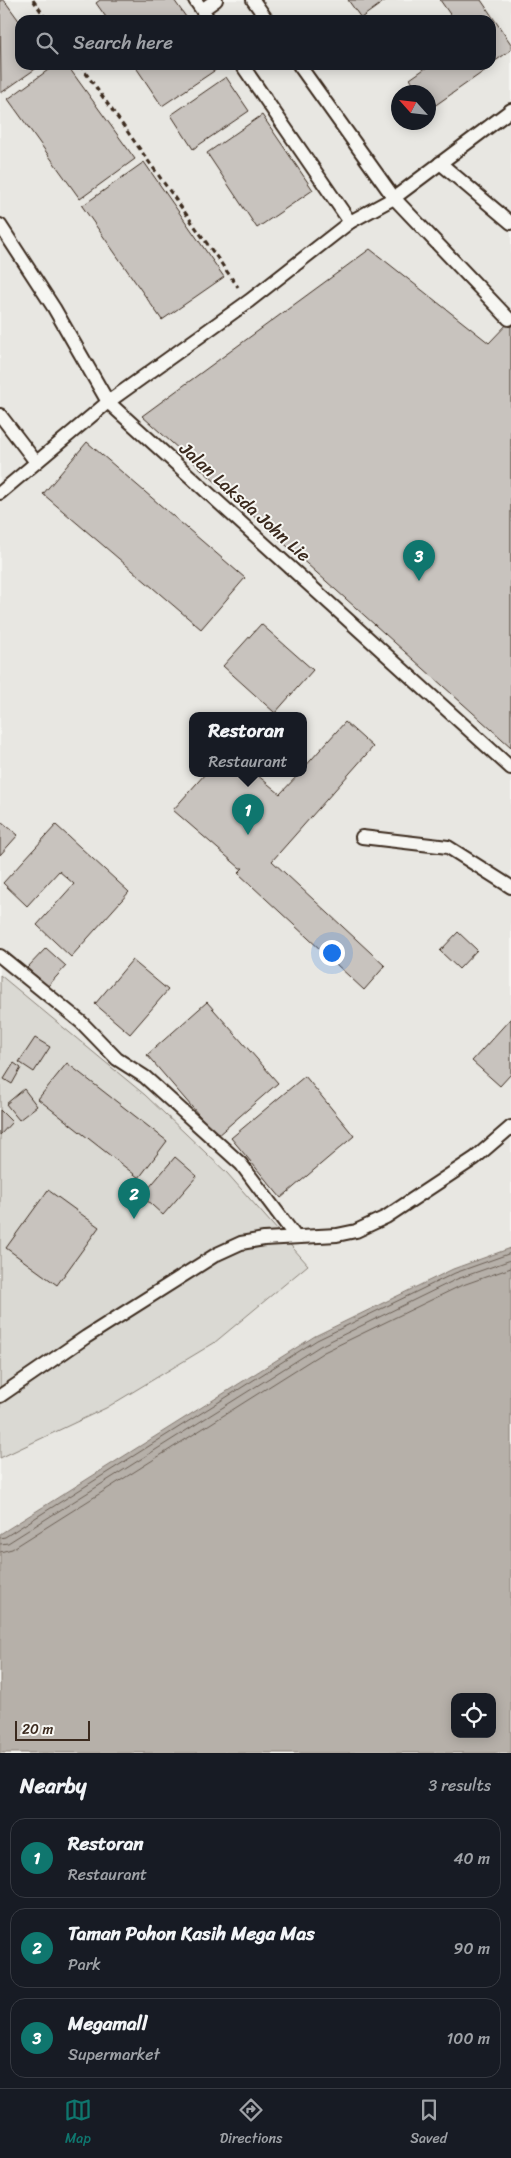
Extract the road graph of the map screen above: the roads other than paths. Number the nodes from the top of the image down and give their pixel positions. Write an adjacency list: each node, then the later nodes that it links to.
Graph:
1 (216, 0): 3 (lane)
2 (253, 0): 4 (lane)
3 (202, 10)
4 (264, 15)
5 (245, 70): 10 (lane)
6 (303, 70): 9 (lane)
7 (511, 110): 8 (lane)
8 (440, 163): 9 (lane); 11 (lane)
9 (394, 198): 10 (lane); 13 (lane)
10 (350, 222): 14 (lane)
11 (511, 223)
12 (0, 226): 14 (lane, Jalan Laksda John Lie)
13 (509, 319)
14 (108, 402): 16 (lane); 18 (lane, Jalan Laksda John Lie)
15 (0, 415): 16 (lane)
16 (36, 462): 17 (lane)
17 (0, 493)
18 (511, 768)
19 (362, 837): 20 (lane)
20 (511, 887)
21 (0, 956): 23 (lane)
22 (511, 1127): 23 (lane)
23 (295, 1236): 24 (lane)
24 (0, 1396)

